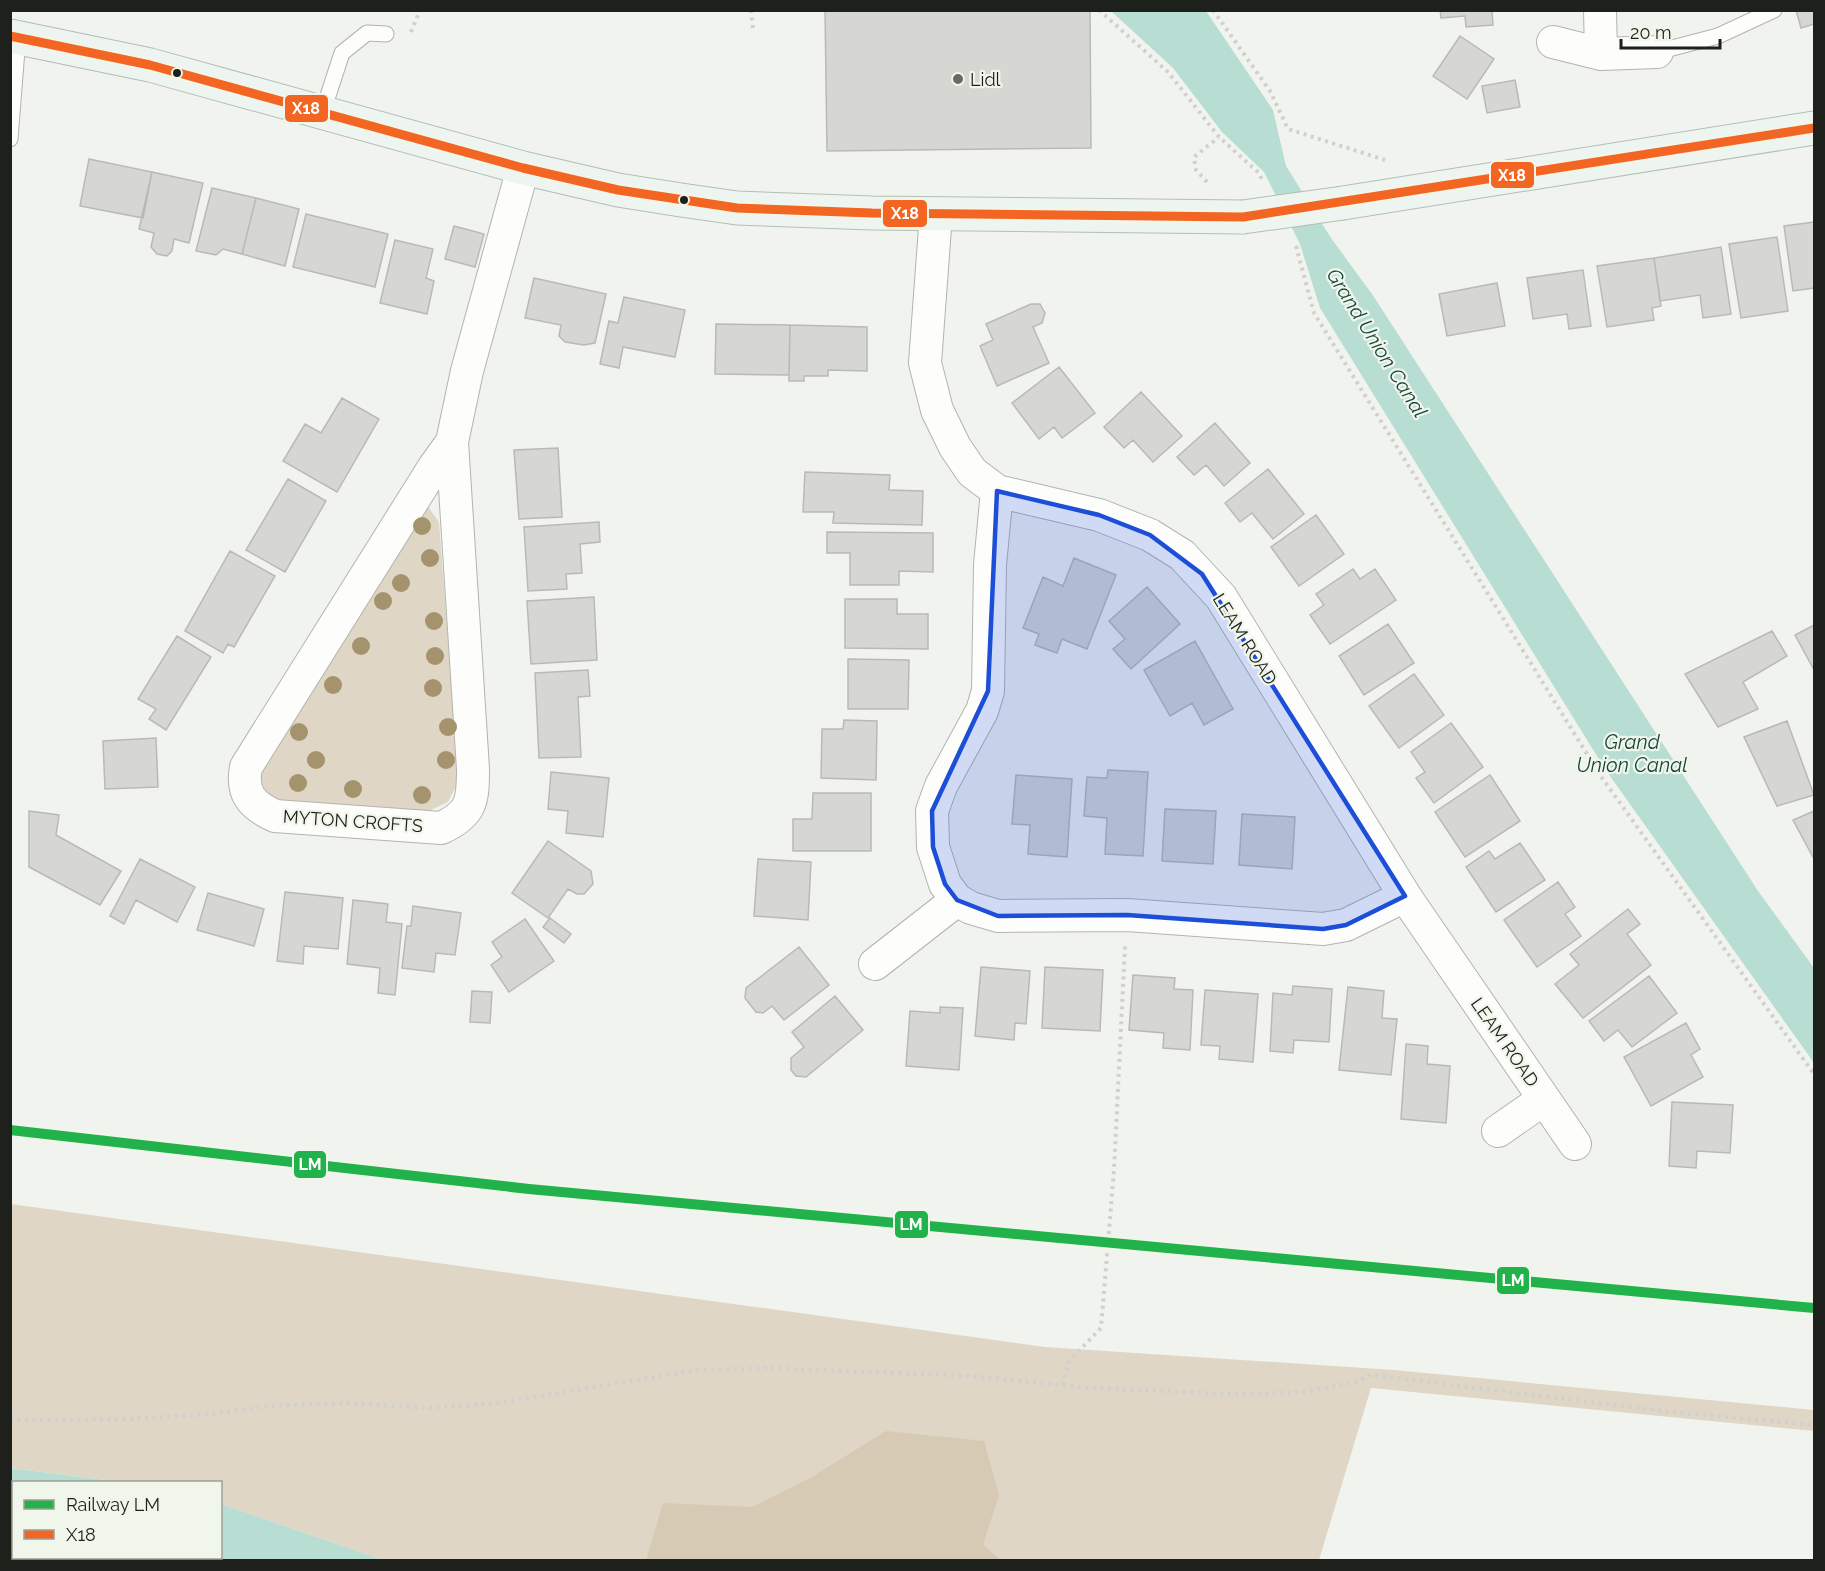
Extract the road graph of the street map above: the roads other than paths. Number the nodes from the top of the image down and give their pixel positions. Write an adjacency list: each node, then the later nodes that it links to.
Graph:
1 (1600, 10): 7 (street)
2 (1774, 10): 6 (lane)
3 (386, 33): 8 (lane)
4 (14, 37): 8 (main road); 10 (lane)
5 (1553, 42): 7 (street)
6 (1657, 52): 7 (street)
7 (1601, 54)
8 (322, 114): 11 (main road)
9 (1815, 128): 12 (main road, bridge)
10 (10, 139)
11 (523, 168): 12 (main road); 13 (street, MYTON CROFTS)
12 (936, 214): 14 (street, LEAM ROAD)
13 (452, 442): 13 (street, MYTON CROFTS)
14 (997, 491): 15 (street, LEAM ROAD); 16 (street)
15 (1405, 896): 16 (street); 18 (street, LEAM ROAD)
16 (957, 900): 17 (street)
17 (875, 964)
18 (1544, 1099): 19 (street, LEAM ROAD); 20 (street, LEAM ROAD)
19 (1498, 1131)
20 (1575, 1144)

